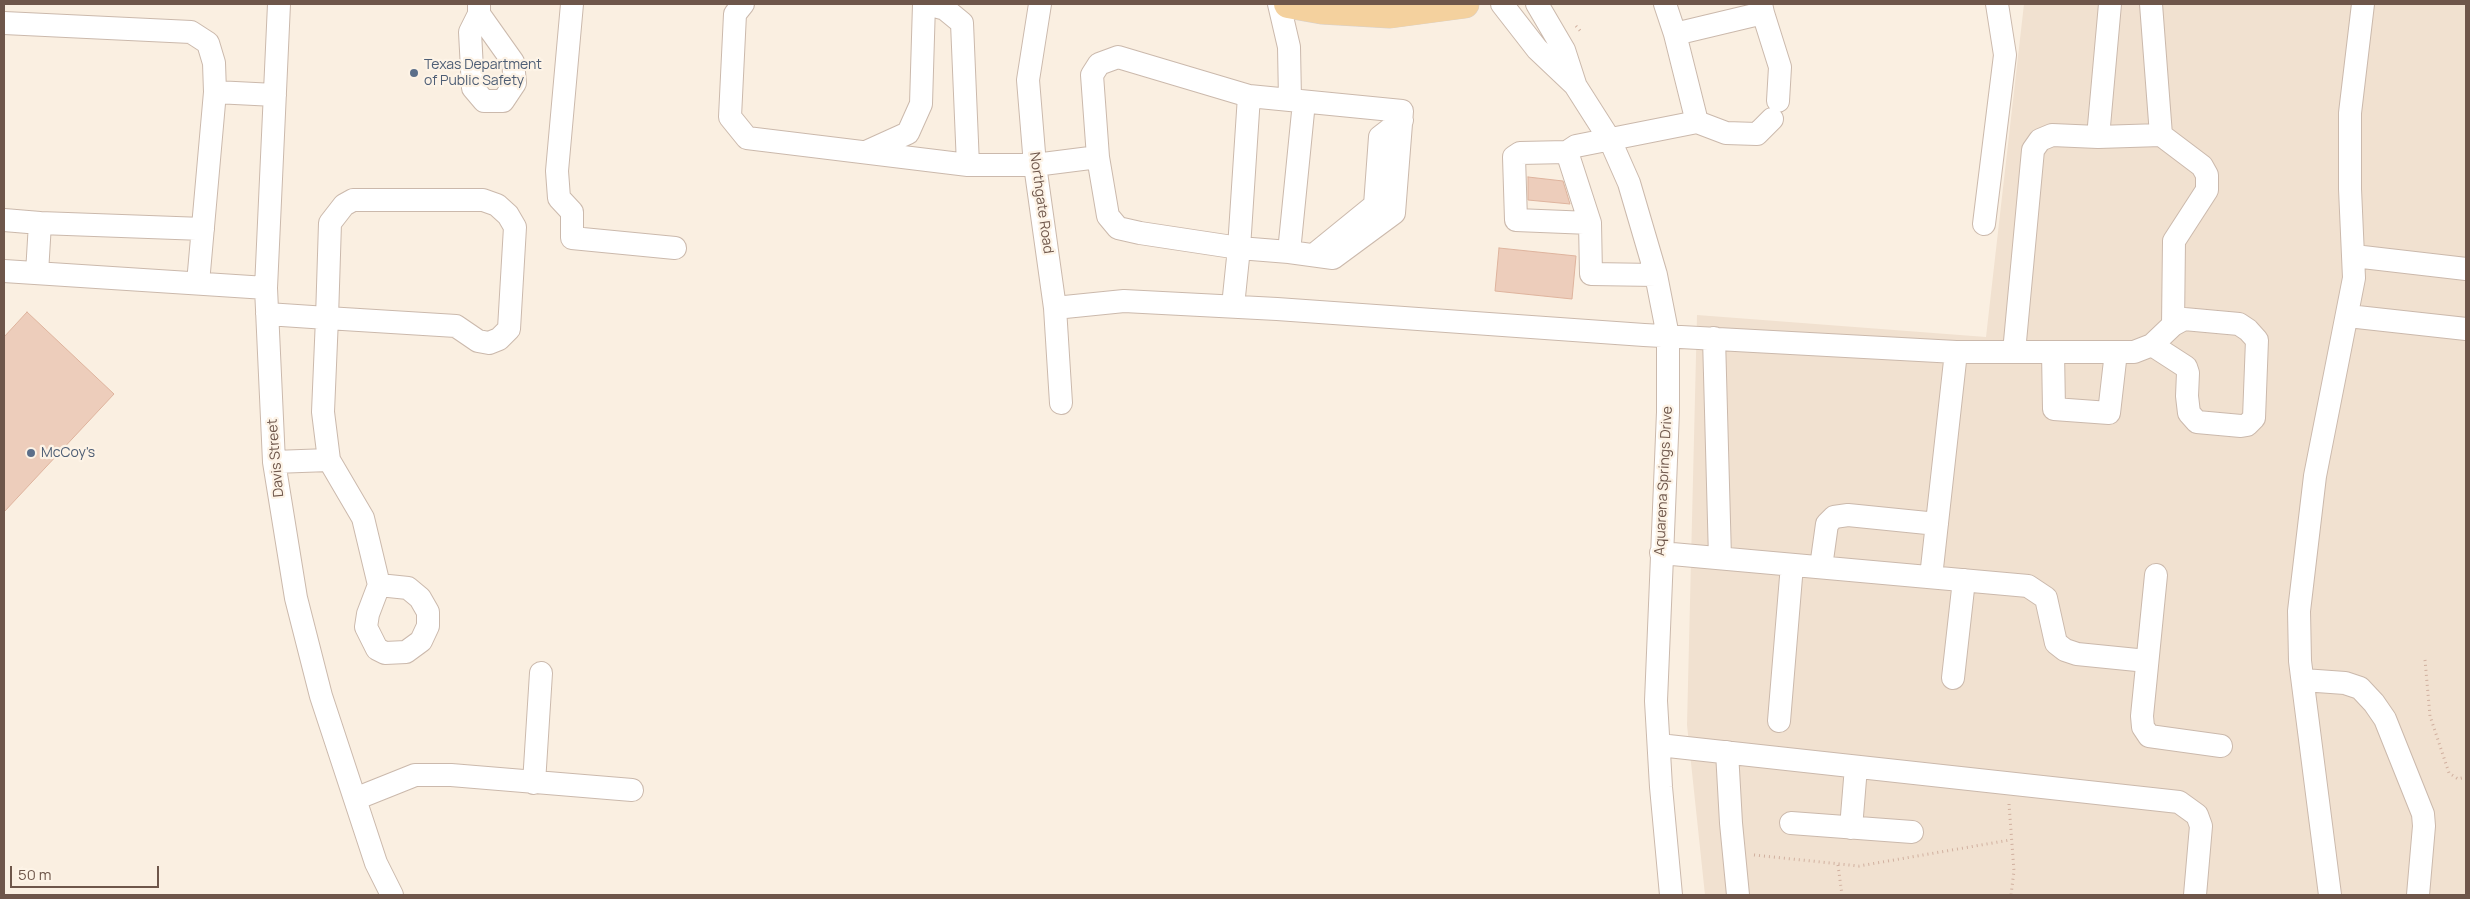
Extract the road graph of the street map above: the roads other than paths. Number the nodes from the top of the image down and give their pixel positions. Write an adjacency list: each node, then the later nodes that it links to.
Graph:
1 (279, 4): 21 (street, Davis Street)
2 (572, 4): 38 (street)
3 (743, 4): 28 (street)
4 (925, 4): 28 (street); 31 (street)
5 (1040, 4): 32 (street, Northgate Road)
6 (1278, 4): 23 (street)
7 (1288, 4): 8 (main road)
8 (1465, 4)
9 (1502, 4): 19 (street, Aquarena Springs Drive)
10 (1537, 4): 19 (street, Aquarena Springs Drive)
11 (1665, 4): 18 (street)
12 (1997, 4): 36 (street)
13 (2110, 4): 26 (street)
14 (2151, 4): 25 (street)
15 (2363, 4): 41 (street)
16 (1762, 8): 18 (street); 24 (street)
17 (4, 23): 20 (street)
18 (1675, 34): 24 (street)
19 (1575, 86): 27 (street, Aquarena Springs Drive)
20 (215, 92): 21 (street); 37 (street)
21 (275, 94): 47 (street, Davis Street)
22 (1249, 96): 23 (street); 30 (street); 39 (street)
23 (1297, 101): 40 (street); 40 (street)
24 (1698, 122): 27 (street)
25 (2161, 135): 26 (street); 53 (street)
26 (2098, 137): 59 (street)
27 (1610, 140): 29 (street); 45 (street, Aquarena Springs Drive)
28 (866, 152): 31 (street)
29 (1567, 152): 35 (street); 35 (street)
30 (1098, 157): 32 (street); 39 (street)
31 (968, 164): 32 (street)
32 (1035, 165): 49 (street, Northgate Road)
33 (4, 220): 34 (street)
34 (40, 223): 37 (street); 44 (street)
35 (1590, 223): 45 (street)
36 (1984, 224)
37 (203, 229): 46 (street)
38 (675, 248)
39 (1239, 248): 40 (street); 48 (street)
40 (1289, 252)
41 (2354, 256): 42 (street); 51 (street)
42 (2466, 269)
43 (4, 271): 44 (street)
44 (37, 273): 46 (street)
45 (1656, 275): 55 (street, Aquarena Springs Drive)
46 (198, 283): 47 (street)
47 (266, 288): 50 (street, Davis Street)
48 (1232, 306): 49 (street); 55 (street)
49 (1056, 308): 62 (street, Northgate Road)
50 (267, 314): 52 (street); 64 (street, Davis Street)
51 (2348, 316): 54 (street); 77 (street)
52 (327, 318): 52 (street); 63 (street)
53 (2173, 325): 57 (street); 57 (street)
54 (2466, 329)
55 (1668, 336): 56 (street); 66 (street, Aquarena Springs Drive)
56 (1714, 338): 58 (street); 67 (street)
57 (2152, 345): 61 (street)
58 (1956, 352): 59 (street); 65 (street)
59 (2014, 352): 60 (street)
60 (2053, 352): 61 (street); 61 (street)
61 (2116, 352)
62 (1061, 403)
63 (329, 460): 64 (street); 73 (street)
64 (274, 462): 85 (street, Davis Street)
65 (1937, 524): 69 (street); 71 (street)
66 (1661, 553): 67 (street); 79 (street, Aquarena Springs Drive)
67 (1720, 558): 68 (street)
68 (1792, 564): 69 (street); 78 (street)
69 (1821, 567): 71 (street)
70 (2156, 575): 74 (street)
71 (1931, 577): 72 (street)
72 (1964, 580): 74 (street); 76 (street)
73 (380, 585)
74 (2147, 661): 80 (street)
75 (542, 673): 83 (street)
76 (1953, 678)
77 (2303, 680): 93 (street); 94 (street)
78 (1779, 721)
79 (1658, 745): 81 (street); 90 (street, Aquarena Springs Drive)
80 (2221, 746)
81 (1727, 752): 82 (street); 91 (street)
82 (1856, 767): 87 (street); 92 (street)
83 (534, 783): 84 (street); 85 (street)
84 (632, 790)
85 (355, 799): 89 (street, Davis Street)
86 (1791, 822): 87 (street)
87 (1851, 828): 88 (street)
88 (1912, 832)
89 (392, 895)
90 (1670, 895)
91 (1738, 895)
92 (2195, 895)
93 (2330, 895)
94 (2418, 895)

